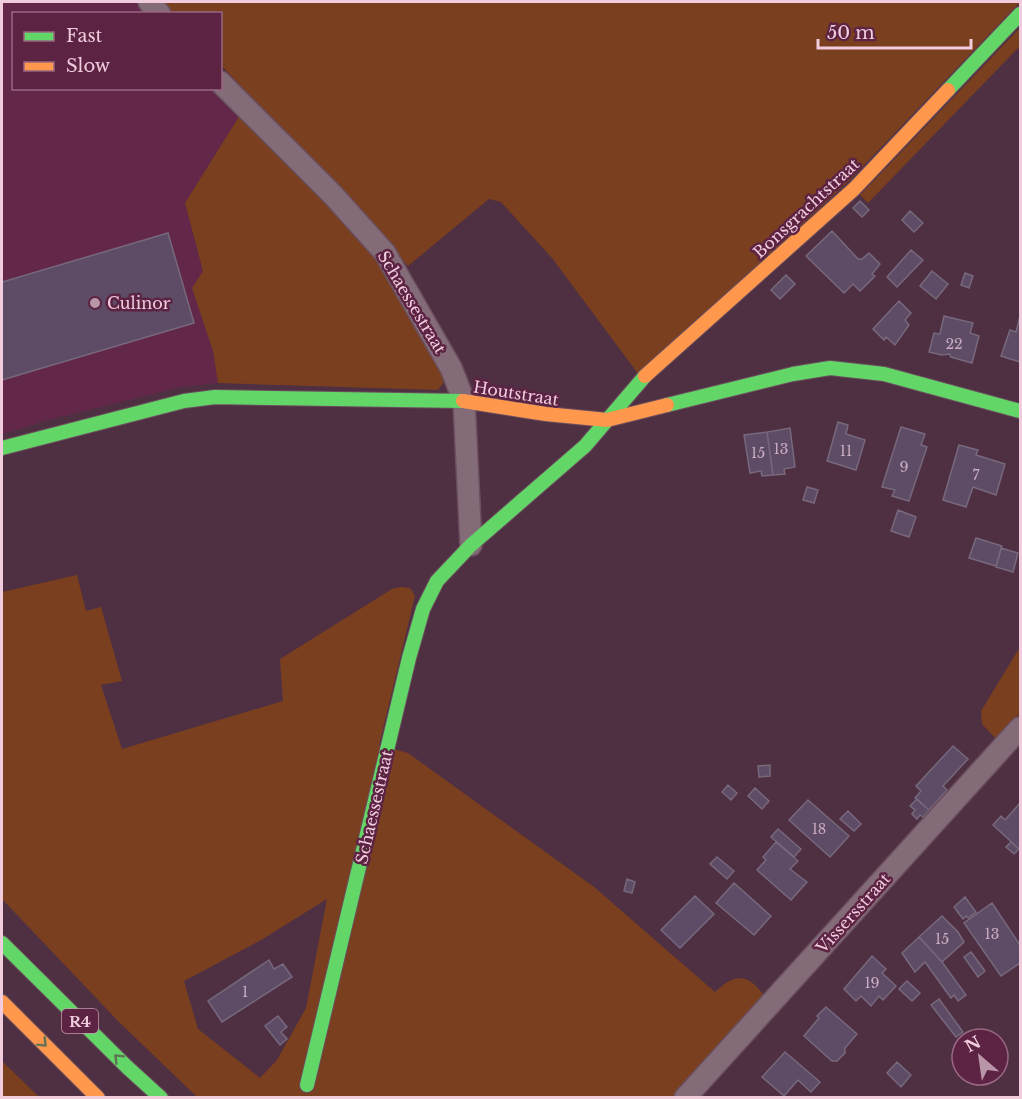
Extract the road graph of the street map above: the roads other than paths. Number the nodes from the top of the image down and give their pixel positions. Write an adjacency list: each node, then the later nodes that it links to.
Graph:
1 (1020, 14): 5 (main road, Bonsgrachtstraat)
2 (222, 84): 3 (street, Schaessestraat)
3 (464, 401): 5 (main road, Houtstraat); 6 (main road, Houtstraat); 7 (street, Schaessestraat)
4 (1020, 411): 5 (main road, Houtstraat)
5 (608, 420): 7 (main road, Schaessestraat)
6 (2, 448)
7 (471, 545): 11 (main road, Schaessestraat)
8 (1020, 728): 14 (street, Vissersstraat)
9 (2, 943): 13 (main road, R4, one-way to 9)
10 (2, 1002): 12 (main road, R4, one-way to 12)
11 (307, 1084)
12 (99, 1098)
13 (161, 1098)
14 (686, 1098)

